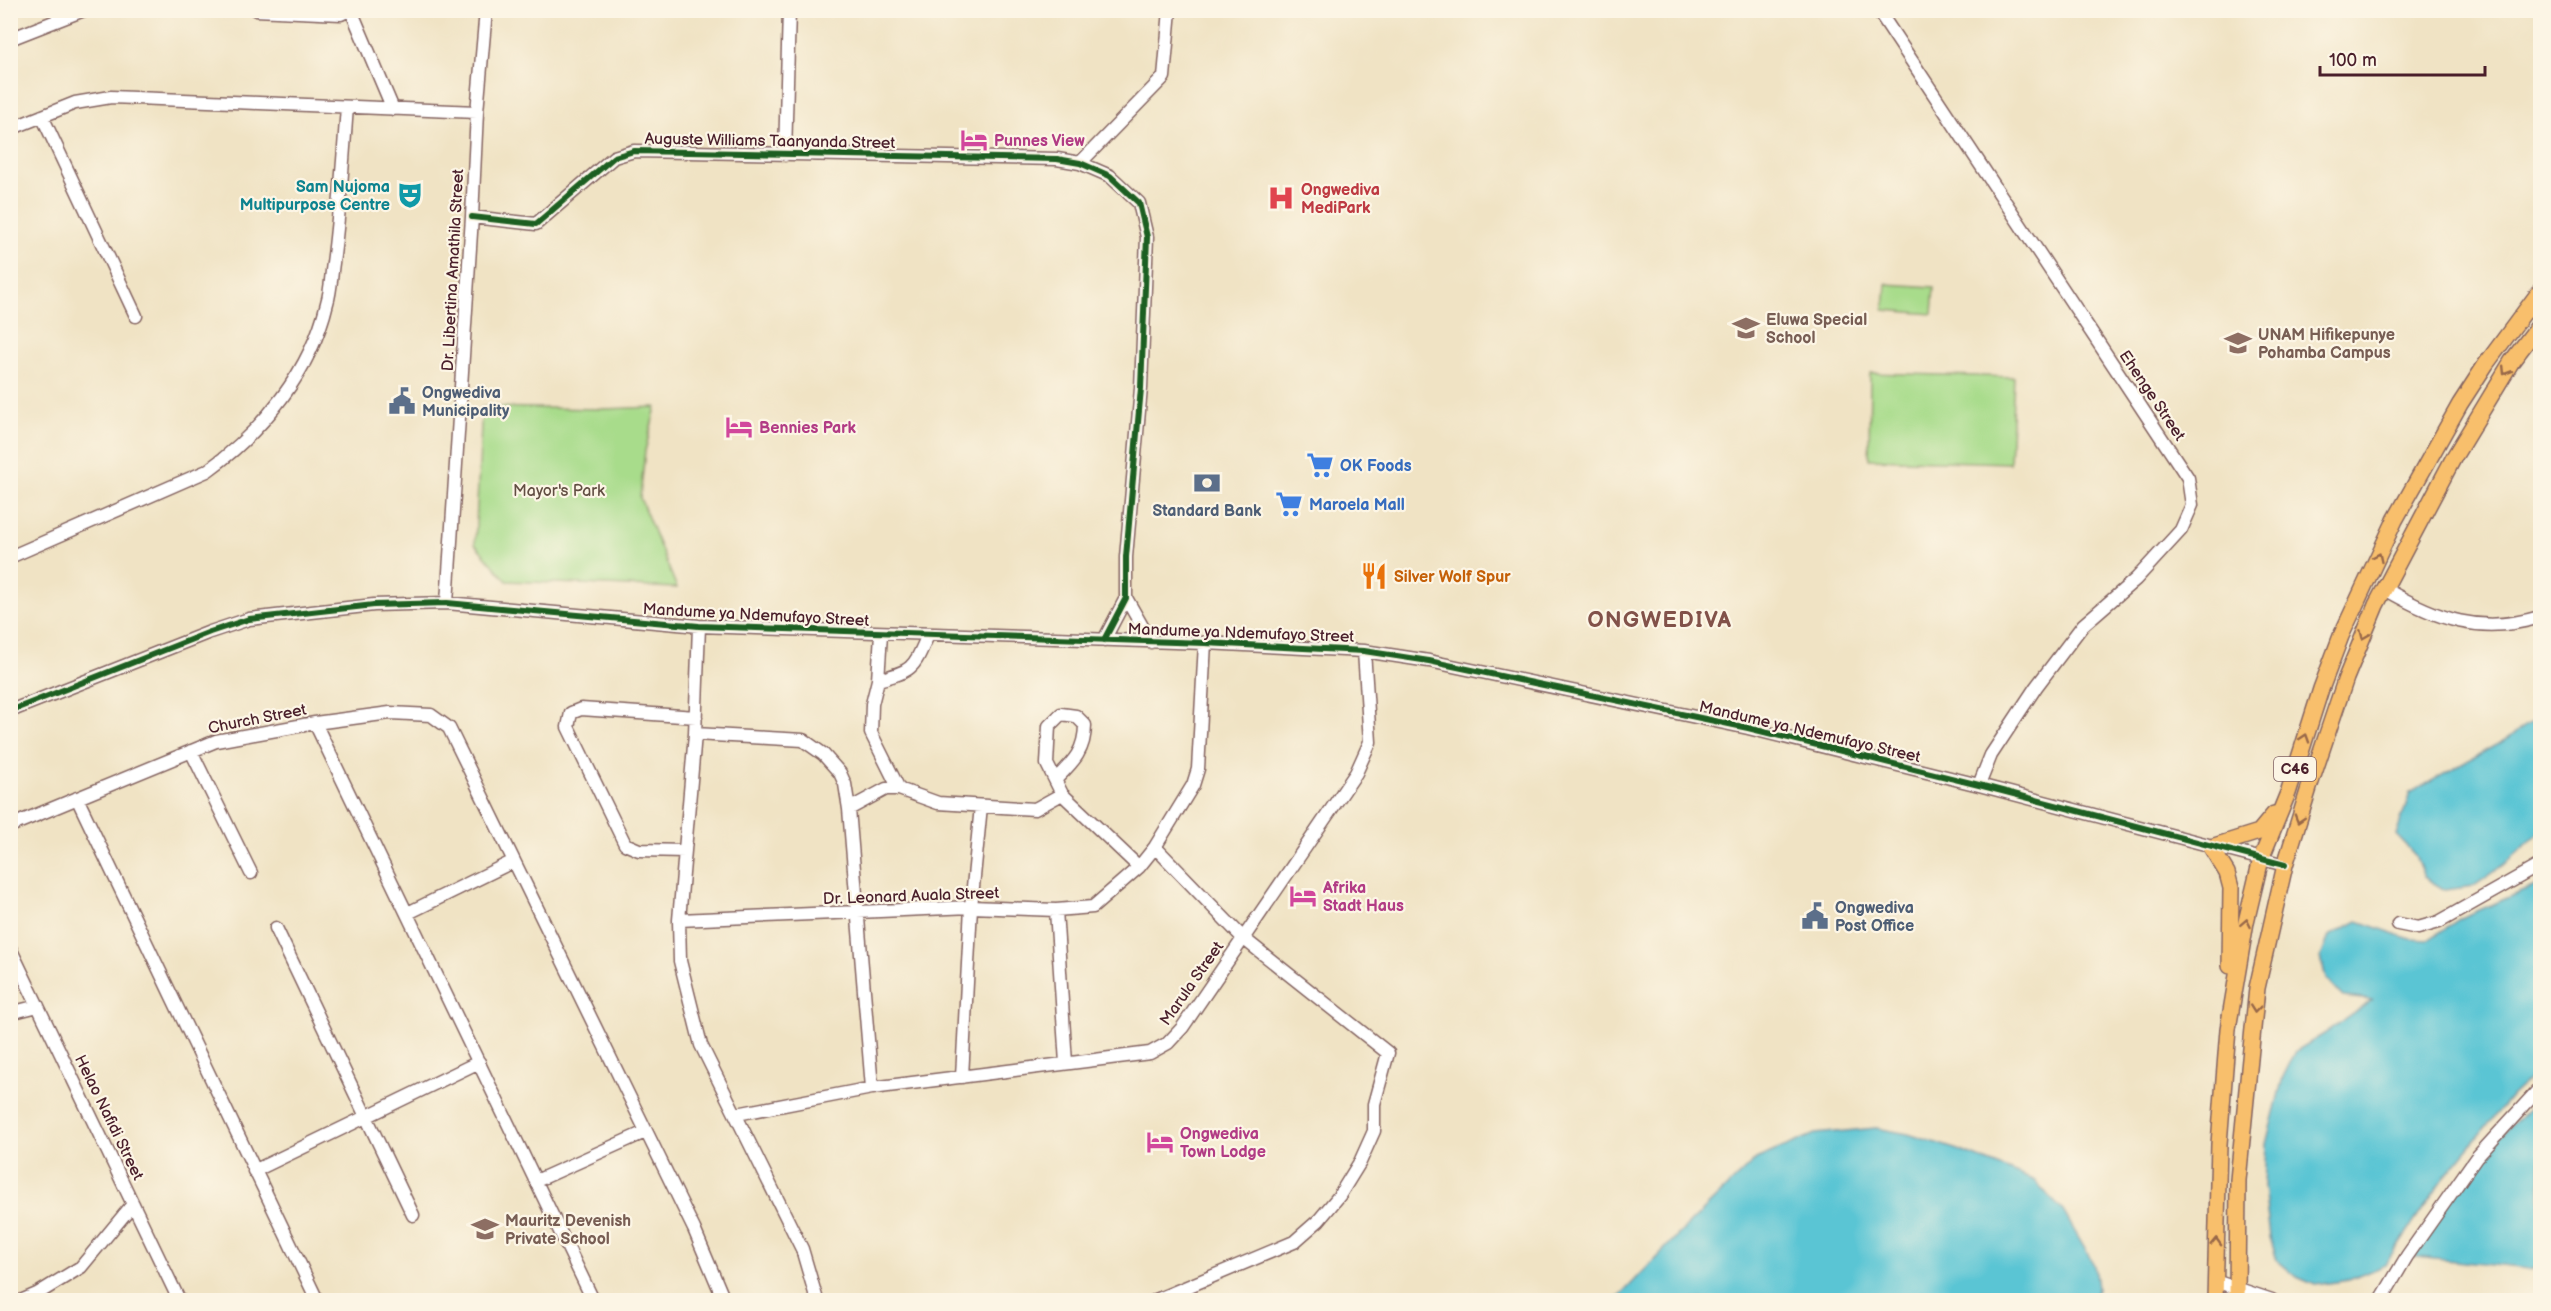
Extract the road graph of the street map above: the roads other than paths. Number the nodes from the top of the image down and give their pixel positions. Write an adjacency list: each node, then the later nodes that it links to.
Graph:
1 (84, 10): 8 (street)
2 (256, 10): 3 (street)
3 (350, 10): 10 (street)
4 (486, 10): 11 (street, Dr. Libertina Amathila Street)
5 (789, 10): 14 (street)
6 (1170, 10): 15 (street)
7 (1878, 10): 40 (street, Ehenge Street)
8 (10, 39)
9 (347, 107): 10 (street); 12 (street); 20 (street)
10 (393, 109): 11 (street)
11 (477, 112): 16 (street, Dr. Libertina Amathila Street)
12 (42, 116): 13 (street); 18 (street)
13 (10, 129)
14 (785, 155): 15 (street, Auguste Williams Taanyanda Street); 16 (street, Auguste Williams Taanyanda Street)
15 (1080, 163): 22 (street, Auguste Williams Taanyanda Street)
16 (472, 217): 23 (street, Dr. Libertina Amathila Street)
17 (2541, 291): 38 (main road, C46, one-way to 17)
18 (136, 316)
19 (2541, 324): 21 (main road, C46, one-way to 21)
20 (10, 557)
21 (2385, 589): 24 (street); 52 (main road, C46, one-way to 52)
22 (1126, 598): 28 (street); 29 (street)
23 (447, 603): 25 (street, Mandume ya Ndemufayo Street); 33 (street, Mandume ya Ndemufayo Street)
24 (2541, 617)
25 (699, 626): 26 (street, Mandume ya Ndemufayo Street); 34 (street)
26 (881, 634): 27 (street, Mandume ya Ndemufayo Street); 32 (street)
27 (928, 635): 28 (street, Mandume ya Ndemufayo Street); 32 (street)
28 (1104, 640): 29 (street, Mandume ya Ndemufayo Street)
29 (1151, 642): 30 (street, Mandume ya Ndemufayo Street)
30 (1205, 643): 31 (street, Mandume ya Ndemufayo Street); 47 (street, Dr. Leonard Auala Street)
31 (1364, 651): 40 (street, Mandume ya Ndemufayo Street); 63 (street, Marula Street)
32 (878, 680): 41 (street)
33 (10, 711)
34 (696, 717): 36 (street); 49 (street)
35 (315, 723): 37 (street, Church Street); 51 (street, Church Street); 58 (street)
36 (695, 734): 45 (street); 49 (street)
37 (191, 751): 43 (street, Church Street); 55 (street)
38 (2292, 779): 48 (main road); 50 (main road, C46)
39 (1055, 780): 39 (street); 42 (street)
40 (1979, 785): 48 (street, Mandume ya Ndemufayo Street)
41 (898, 789): 44 (street); 45 (street)
42 (1062, 794): 44 (street); 54 (street)
43 (77, 798): 46 (street, Church Street); 76 (street)
44 (981, 806): 56 (street)
45 (849, 809): 59 (street)
46 (10, 826)
47 (1155, 847): 54 (street, Dr. Leonard Auala Street); 63 (street)
48 (2211, 847): 50 (street, Mandume ya Ndemufayo Street); 67 (main road)
49 (685, 851): 60 (street)
50 (2261, 860): 52 (street, Mandume ya Ndemufayo Street); 67 (main road, C46, one-way to 50)
51 (514, 861): 58 (street); 75 (street)
52 (2285, 865): 81 (main road, C46, one-way to 81)
53 (2541, 865): 61 (street)
54 (1139, 867): 57 (street, Dr. Leonard Auala Street)
55 (251, 873)
56 (971, 907): 57 (street, Dr. Leonard Auala Street); 59 (street, Dr. Leonard Auala Street); 70 (street)
57 (1056, 910): 69 (street)
58 (408, 913): 68 (street)
59 (856, 914): 60 (street, Dr. Leonard Auala Street); 71 (street)
60 (679, 920): 73 (street)
61 (2398, 924)
62 (276, 928): 74 (street)
63 (1243, 938): 69 (street, Marula Street); 89 (street)
64 (10, 948): 65 (street, Helao Nafidi Street)
65 (38, 1006): 66 (street); 78 (street, Helao Nafidi Street)
66 (10, 1013)
67 (2228, 1029): 80 (main road, C46, one-way to 67)
68 (479, 1062): 74 (street); 77 (street)
69 (1066, 1064): 70 (street, Marula Street)
70 (962, 1077): 71 (street, Marula Street)
71 (872, 1088): 73 (street, Marula Street)
72 (2541, 1088): 92 (street)
73 (737, 1114): 88 (street)
74 (366, 1116): 76 (street); 79 (street)
75 (645, 1132): 77 (street); 87 (street)
76 (254, 1171): 85 (street)
77 (536, 1181): 86 (street)
78 (133, 1204): 82 (street); 84 (street, Helao Nafidi Street)
79 (413, 1215)
80 (2215, 1281): 81 (street); 90 (main road, C46)
81 (2237, 1294): 91 (street)
82 (39, 1297): 83 (street)
83 (23, 1300)
84 (179, 1300)
85 (317, 1300)
86 (592, 1300)
87 (724, 1300)
88 (817, 1300)
89 (1156, 1300)
90 (2215, 1300)
91 (2272, 1300)
92 (2381, 1300)

